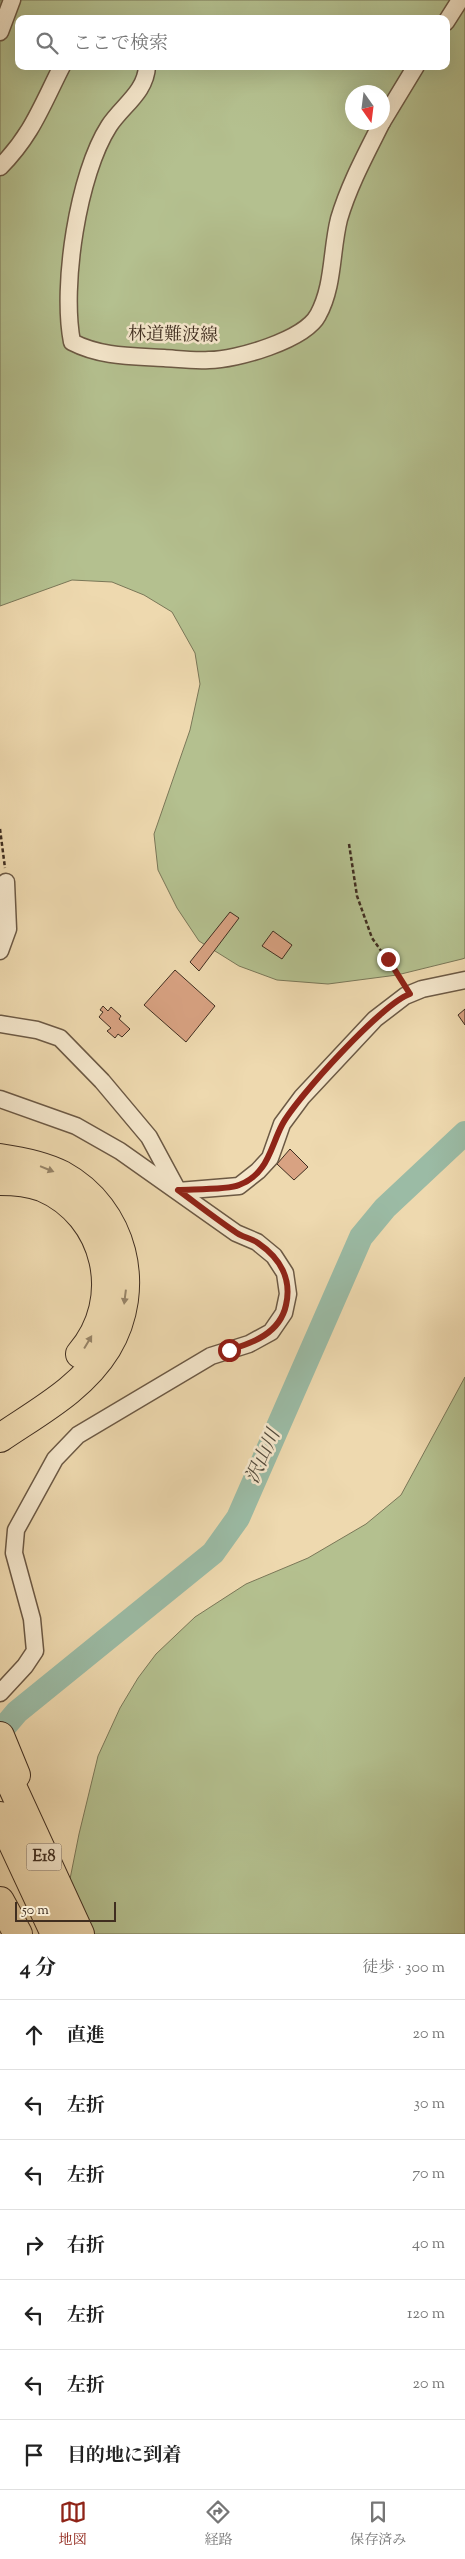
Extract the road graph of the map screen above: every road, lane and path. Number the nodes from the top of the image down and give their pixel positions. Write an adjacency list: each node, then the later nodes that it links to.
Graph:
1 (12, 0): 4 (street)
2 (460, 0): 3 (street)
3 (450, 16)
4 (0, 32)
5 (60, 70): 10 (street)
6 (146, 70): 9 (street, 林道難波線)
7 (414, 70): 8 (street, 林道難波線)
8 (390, 109)
9 (378, 130)
10 (0, 167)
11 (0, 830): 13 (path)
12 (349, 844): 16 (path)
13 (6, 882): 14 (street)
14 (0, 951)
15 (465, 980): 16 (street)
16 (410, 994): 21 (street)
17 (0, 1024): 21 (street)
18 (0, 1099): 21 (street)
19 (0, 1158): 23 (highway, one-way to 23)
20 (0, 1181): 22 (highway, one-way to 20)
21 (178, 1190): 24 (street)
22 (0, 1420)
23 (0, 1438)
24 (0, 1692)
25 (0, 1736): 26 (highway)
26 (8, 1771): 31 (highway, E18)
27 (0, 1816): 30 (highway, E18)
28 (0, 1901): 29 (highway)
29 (18, 1934)
30 (55, 1934)
31 (80, 1934)

